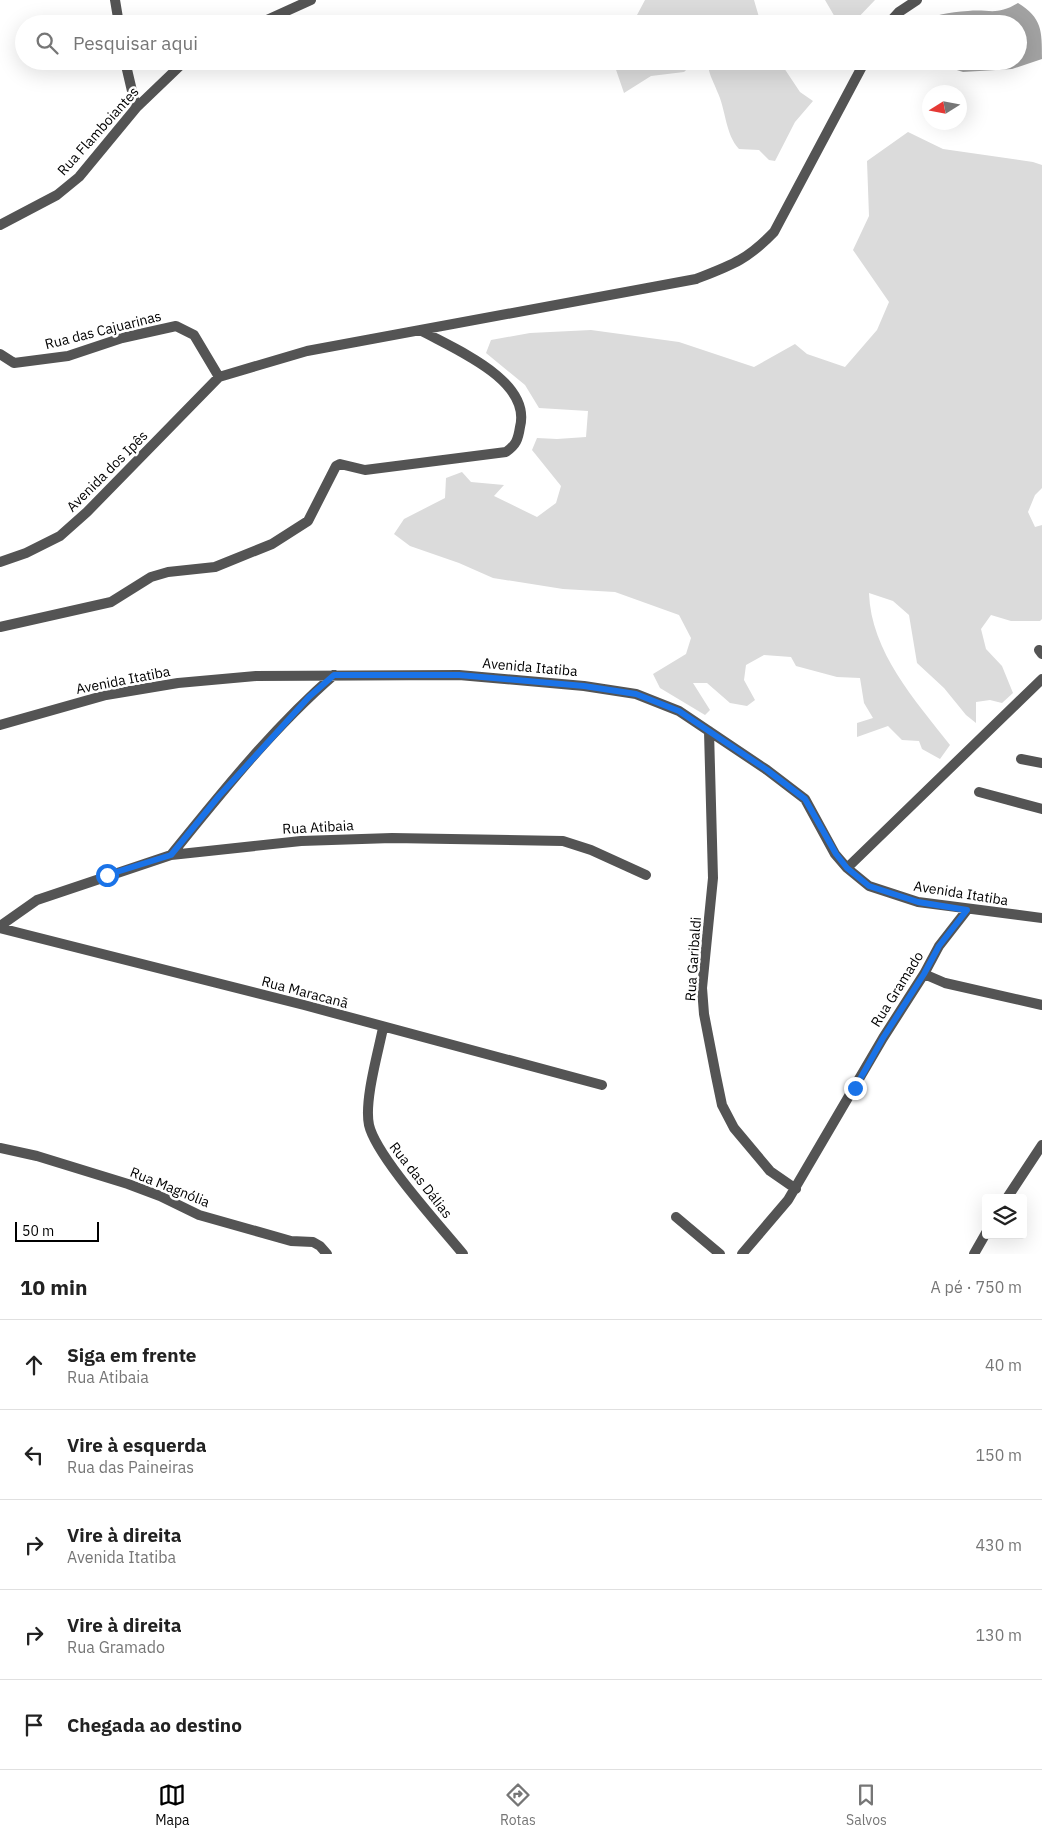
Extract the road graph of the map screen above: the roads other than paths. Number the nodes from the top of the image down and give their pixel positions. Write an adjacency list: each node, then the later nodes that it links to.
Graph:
1 (115, 0): 4 (street)
2 (311, 0): 5 (street)
3 (917, 0): 6 (street)
4 (118, 15)
5 (278, 15)
6 (896, 15)
7 (127, 70): 10 (street)
8 (176, 70): 10 (street, Rua Flamboiantes)
9 (860, 70): 12 (street)
10 (136, 108): 11 (street, Rua Flamboiantes)
11 (0, 226)
12 (420, 330): 14 (street); 16 (street)
13 (1, 356): 14 (street, Rua das Cajuarinas)
14 (219, 377): 15 (street, Avenida dos Ipês)
15 (0, 562)
16 (0, 627)
17 (334, 675): 19 (street, Avenida Itatiba); 20 (street, Avenida Itatiba); 25 (street)
18 (1042, 679): 26 (street)
19 (0, 725)
20 (709, 731): 26 (street, Avenida Itatiba); 37 (street, Rua Garibaldi)
21 (1021, 759): 22 (street)
22 (1042, 763)
23 (980, 792): 24 (street)
24 (1042, 809)
25 (171, 855): 27 (street, Rua Atibaia); 30 (street, Rua Atibaia)
26 (847, 868): 28 (street, Avenida Itatiba)
27 (646, 875)
28 (967, 910): 29 (street, Avenida Itatiba); 31 (street, Rua Gramado)
29 (1042, 918)
30 (0, 927): 33 (street, Rua Maracanã)
31 (924, 974): 32 (street); 37 (street, Rua Gramado)
32 (1042, 1005)
33 (383, 1028): 34 (street, Rua Maracanã); 42 (street, Rua das Dálias)
34 (602, 1085)
35 (1042, 1145): 38 (street)
36 (0, 1148): 41 (street, Rua Magnólia)
37 (796, 1189): 44 (street, Rua Gramado)
38 (1010, 1194)
39 (676, 1217): 43 (street)
40 (983, 1239): 45 (street)
41 (327, 1254)
42 (463, 1254)
43 (720, 1254)
44 (742, 1254)
45 (974, 1254)

